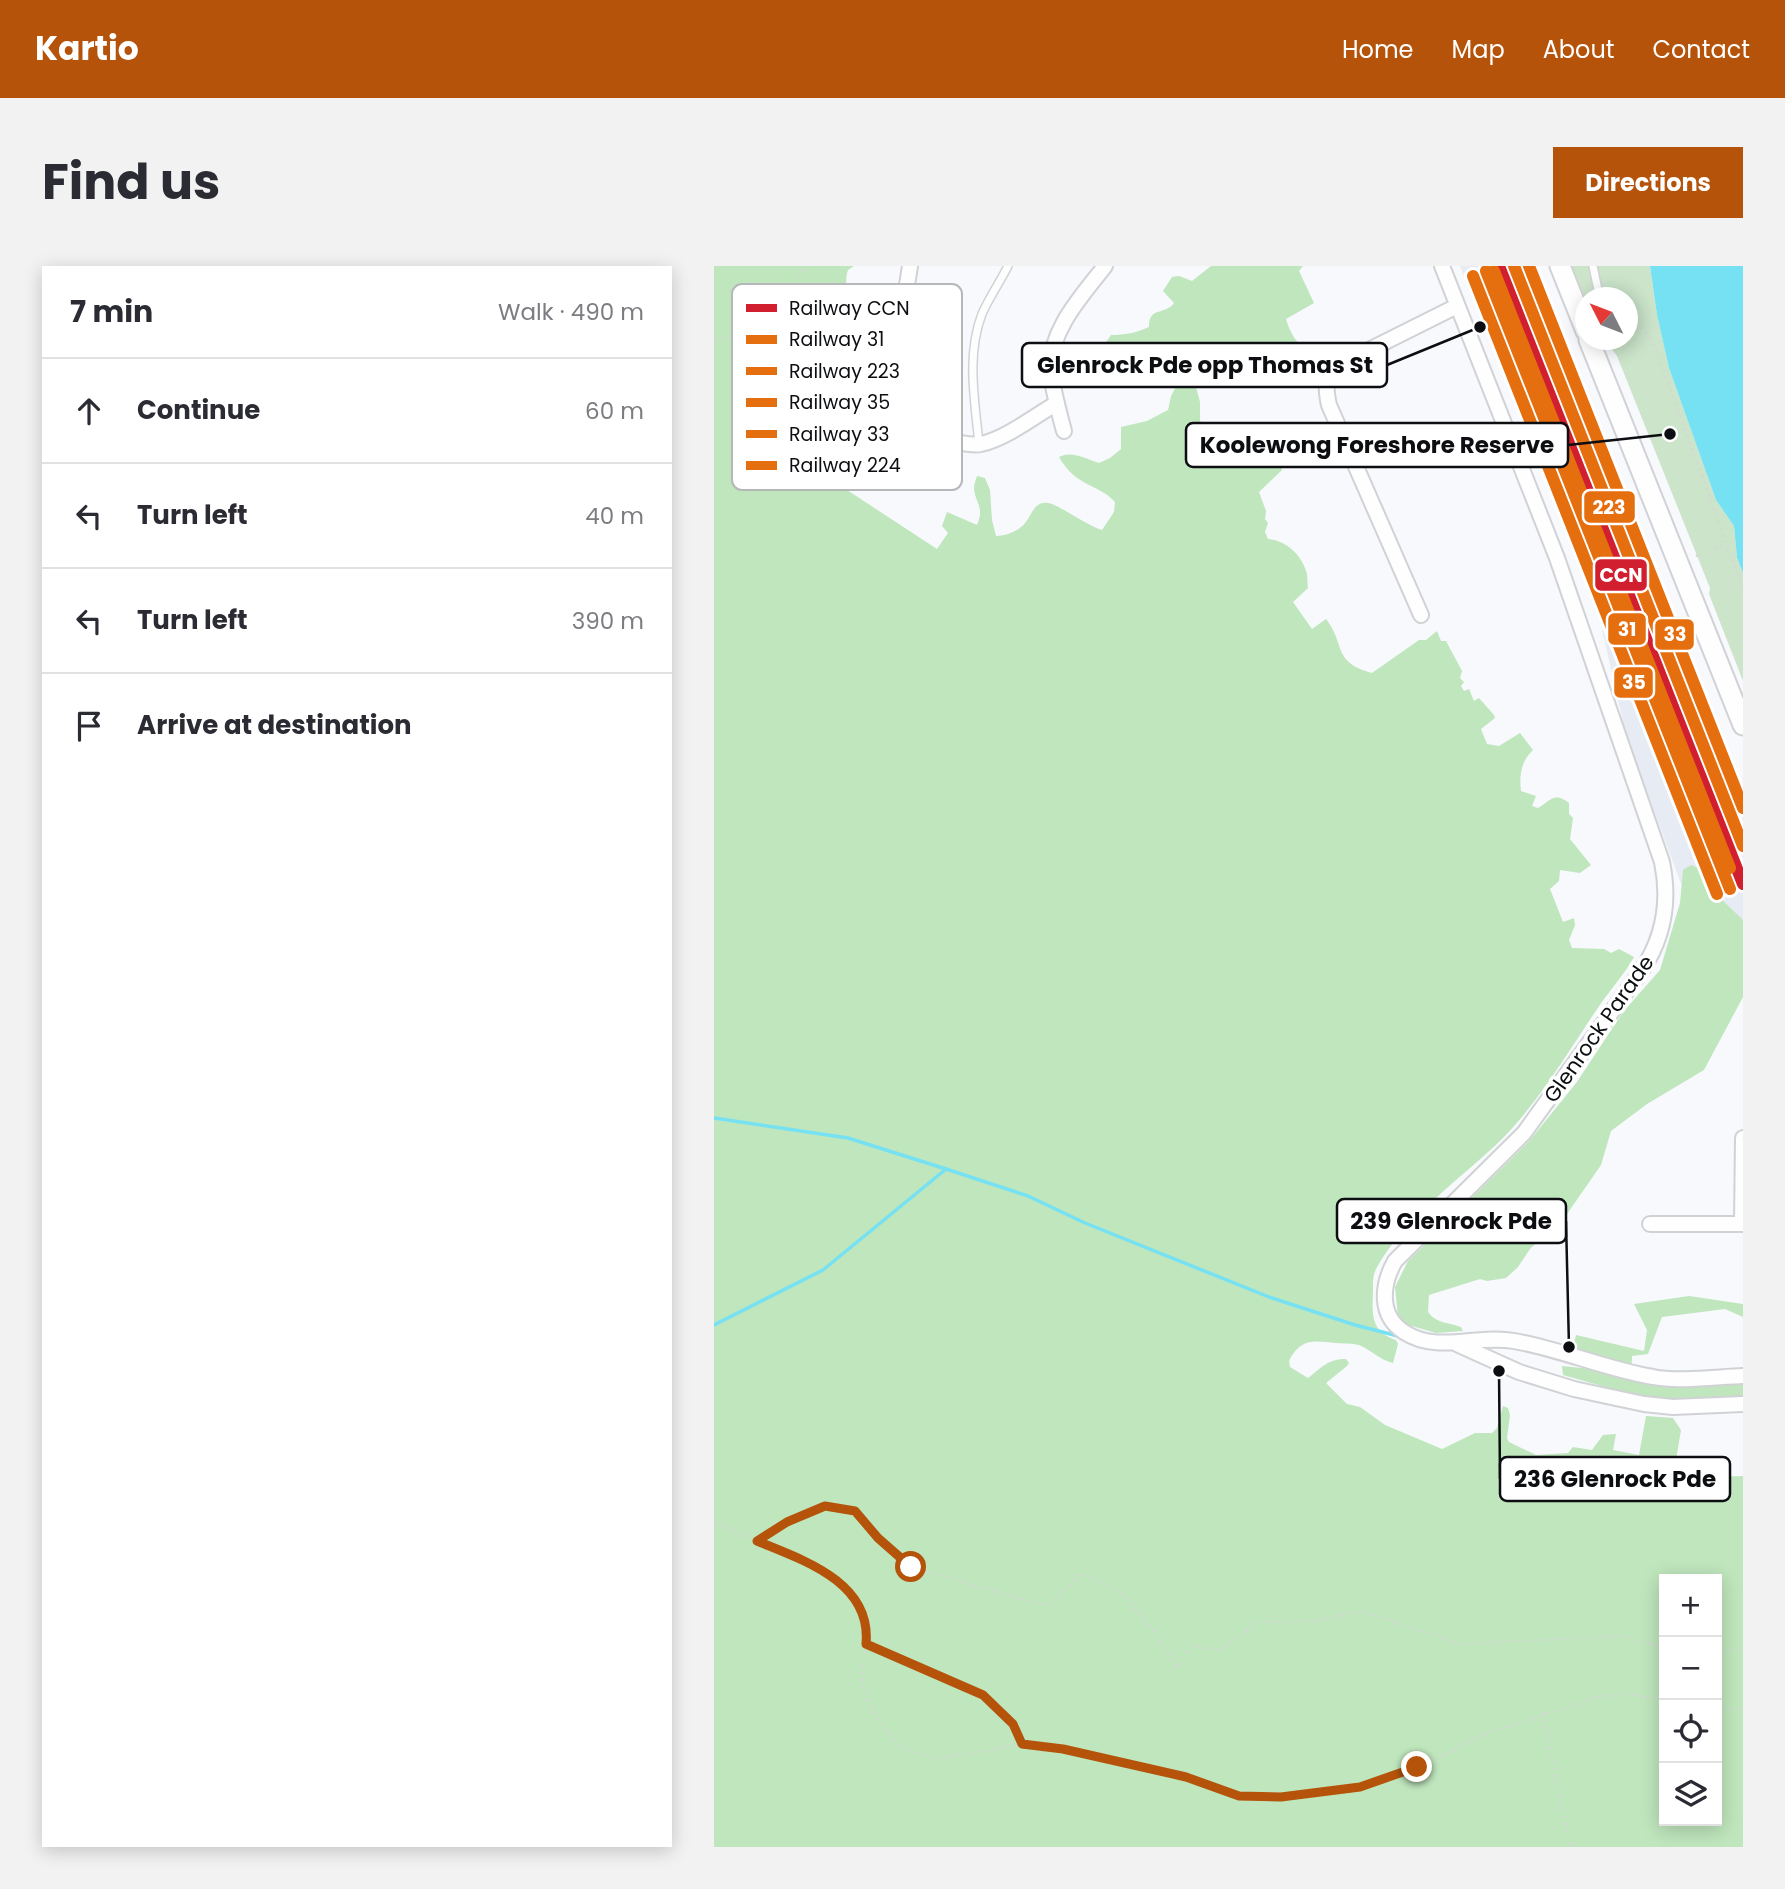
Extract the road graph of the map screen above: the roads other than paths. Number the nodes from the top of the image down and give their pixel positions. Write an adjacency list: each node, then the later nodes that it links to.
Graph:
1 (910, 266): 7 (street)
2 (1008, 266): 15 (lane)
3 (1105, 266): 12 (street)
4 (1442, 266): 10 (street, Glenrock Parade)
5 (1560, 266): 9 (main road)
6 (1593, 266): 8 (lane)
7 (908, 284)
8 (1597, 287)
9 (1575, 301)
10 (1457, 306): 16 (street); 21 (street, Glenrock Parade)
11 (1593, 350): 17 (main road)
12 (1057, 403): 13 (street); 15 (street)
13 (1064, 431)
14 (962, 442): 15 (street)
15 (979, 445)
16 (1421, 615)
17 (1743, 725)
18 (1743, 1138): 20 (street)
19 (1650, 1224): 20 (street)
20 (1743, 1224)
21 (1456, 1344): 22 (street, Glenrock Parade); 23 (street, Glenrock Parade)
22 (1743, 1376)
23 (1743, 1404)

